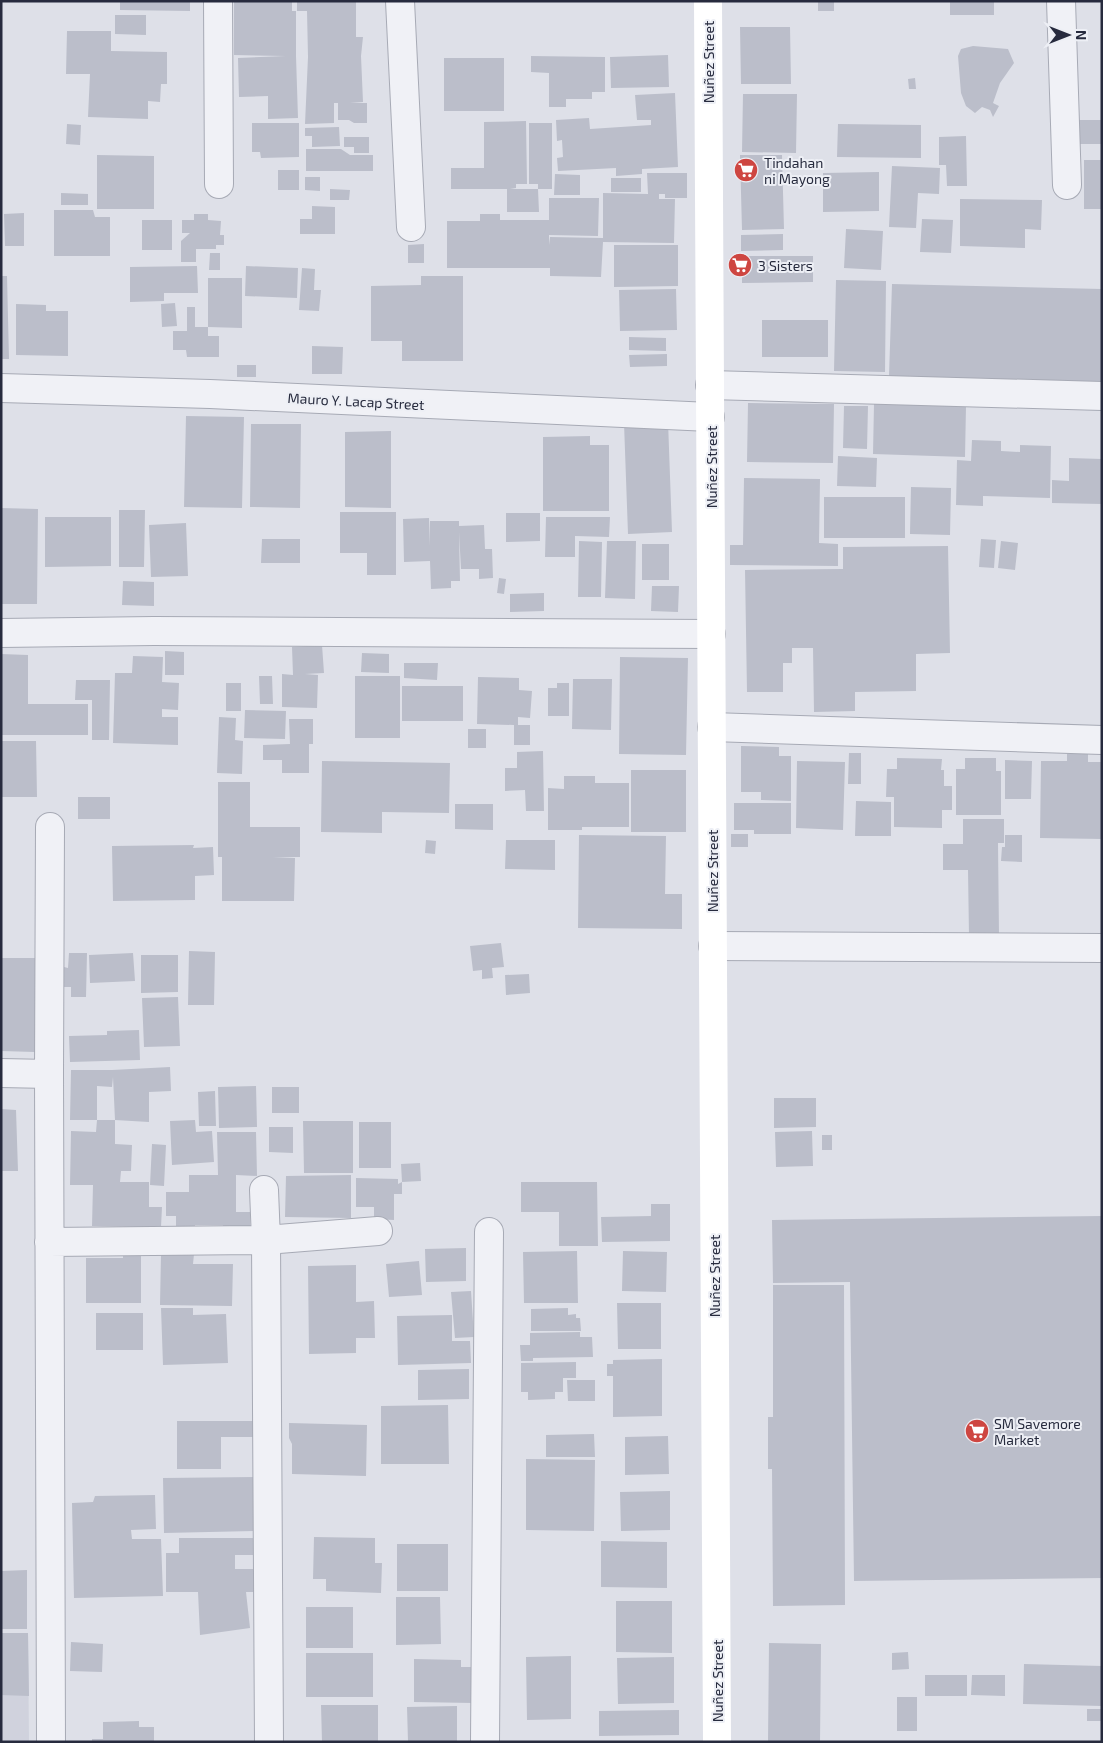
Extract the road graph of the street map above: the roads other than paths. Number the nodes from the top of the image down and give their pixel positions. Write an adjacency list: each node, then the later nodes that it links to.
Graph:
1 (218, 1): 5 (street)
2 (400, 1): 7 (street)
3 (708, 1): 8 (street, Nuñez Street)
4 (1062, 1): 6 (street)
5 (219, 184)
6 (1067, 185)
7 (411, 227)
8 (710, 385): 10 (street); 11 (street, Nuñez Street)
9 (1, 388): 11 (street, Mauro Y. Lacap Street)
10 (1102, 396)
11 (710, 417): 13 (street, Nuñez Street)
12 (1, 633): 13 (street)
13 (711, 634): 14 (street, Nuñez Street)
14 (712, 727): 15 (street); 17 (street, Nuñez Street)
15 (1102, 740)
16 (50, 827): 20 (street)
17 (713, 946): 18 (street); 29 (street, Nuñez Street)
18 (1102, 948)
19 (1, 1073): 20 (street)
20 (49, 1074): 25 (street)
21 (264, 1190): 24 (street)
22 (378, 1231): 24 (street)
23 (489, 1232): 28 (street)
24 (266, 1240): 25 (street); 27 (street)
25 (49, 1242): 26 (street)
26 (51, 1742)
27 (270, 1742)
28 (485, 1742)
29 (717, 1742)

